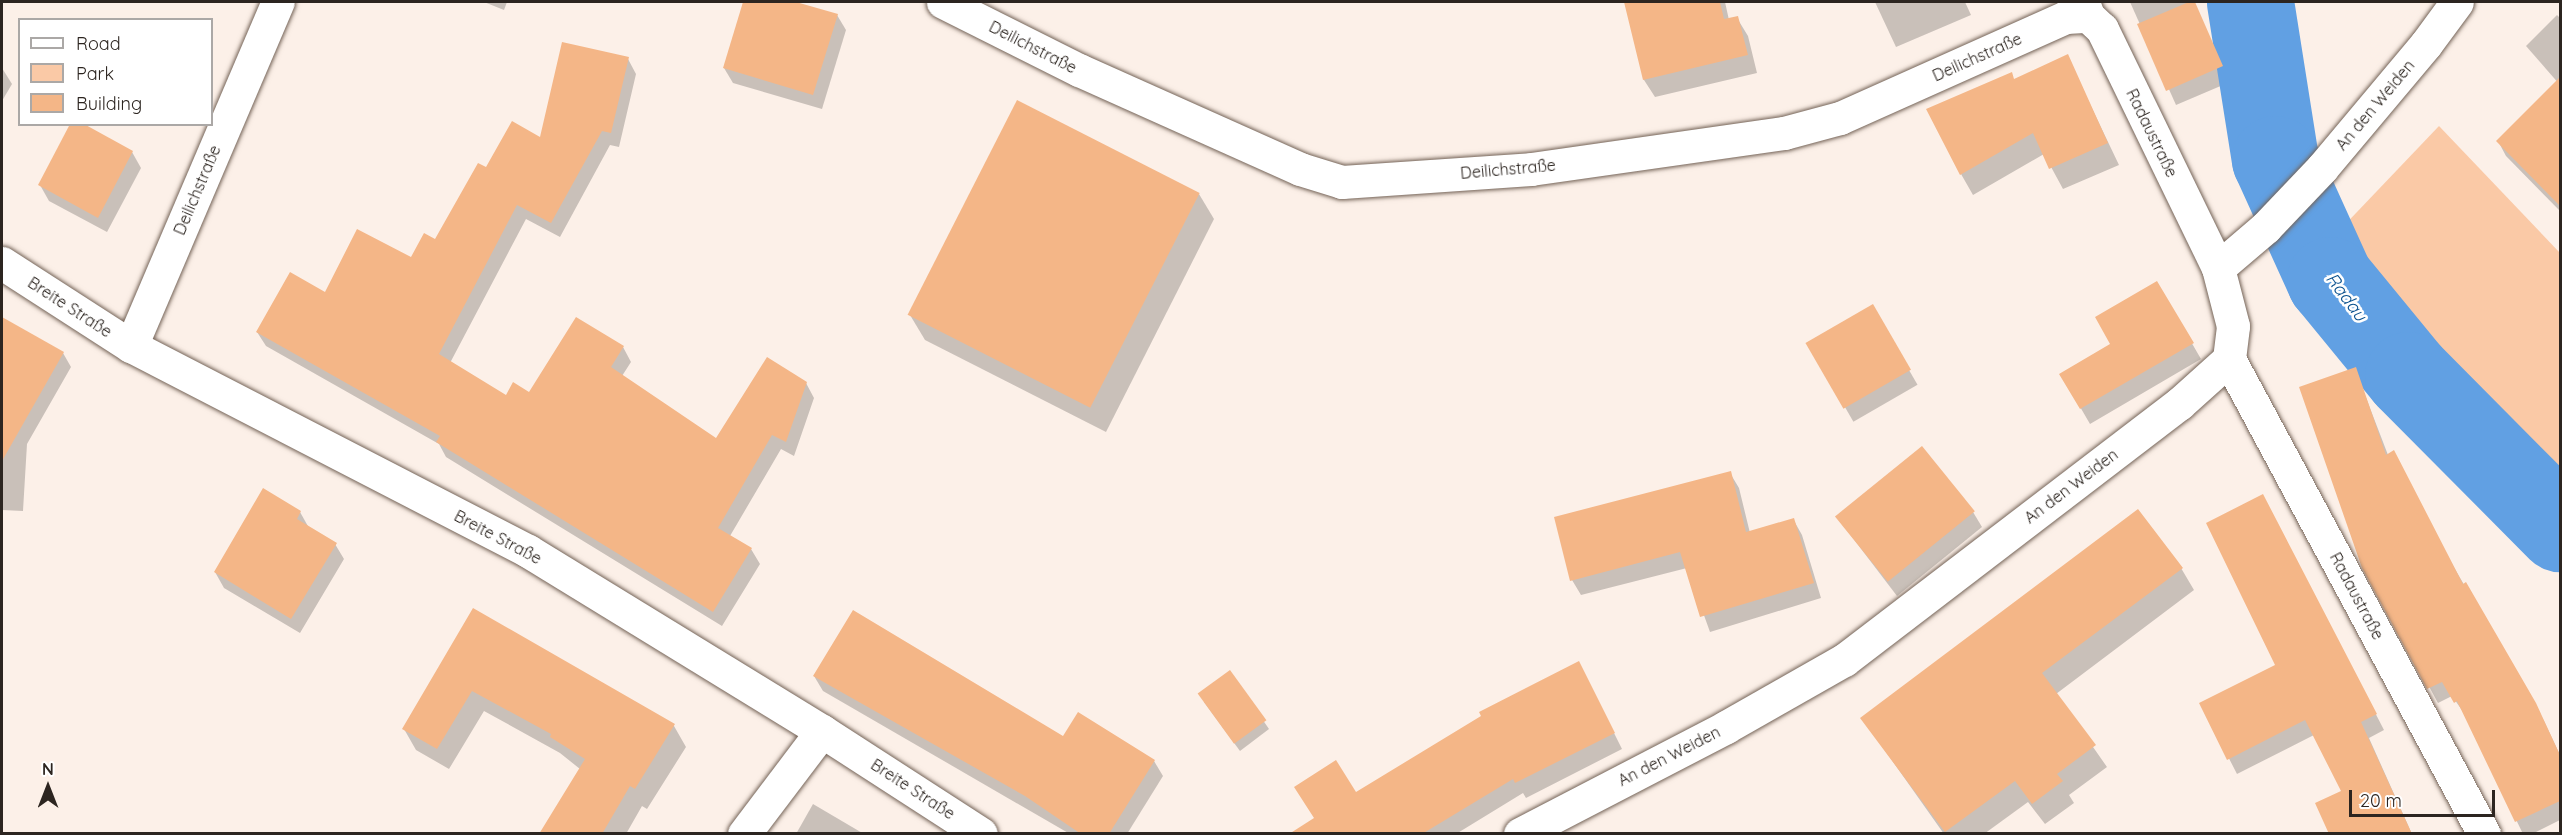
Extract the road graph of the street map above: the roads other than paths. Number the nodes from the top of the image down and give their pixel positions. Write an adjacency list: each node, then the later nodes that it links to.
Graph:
1 (278, 2): 7 (street, Deilichstraße)
2 (943, 2): 4 (street, Deilichstraße)
3 (2457, 2): 6 (street, An den Weiden)
4 (2085, 9): 6 (street, Radaustraße)
5 (2, 263): 7 (street, Breite Straße)
6 (2218, 268): 8 (street)
7 (131, 346): 9 (street, Breite Straße)
8 (2229, 359): 12 (street, An den Weiden); 13 (street, Radaustraße)
9 (822, 731): 10 (street); 11 (street, Breite Straße)
10 (744, 834)
11 (981, 834)
12 (1520, 834)
13 (2484, 834)

